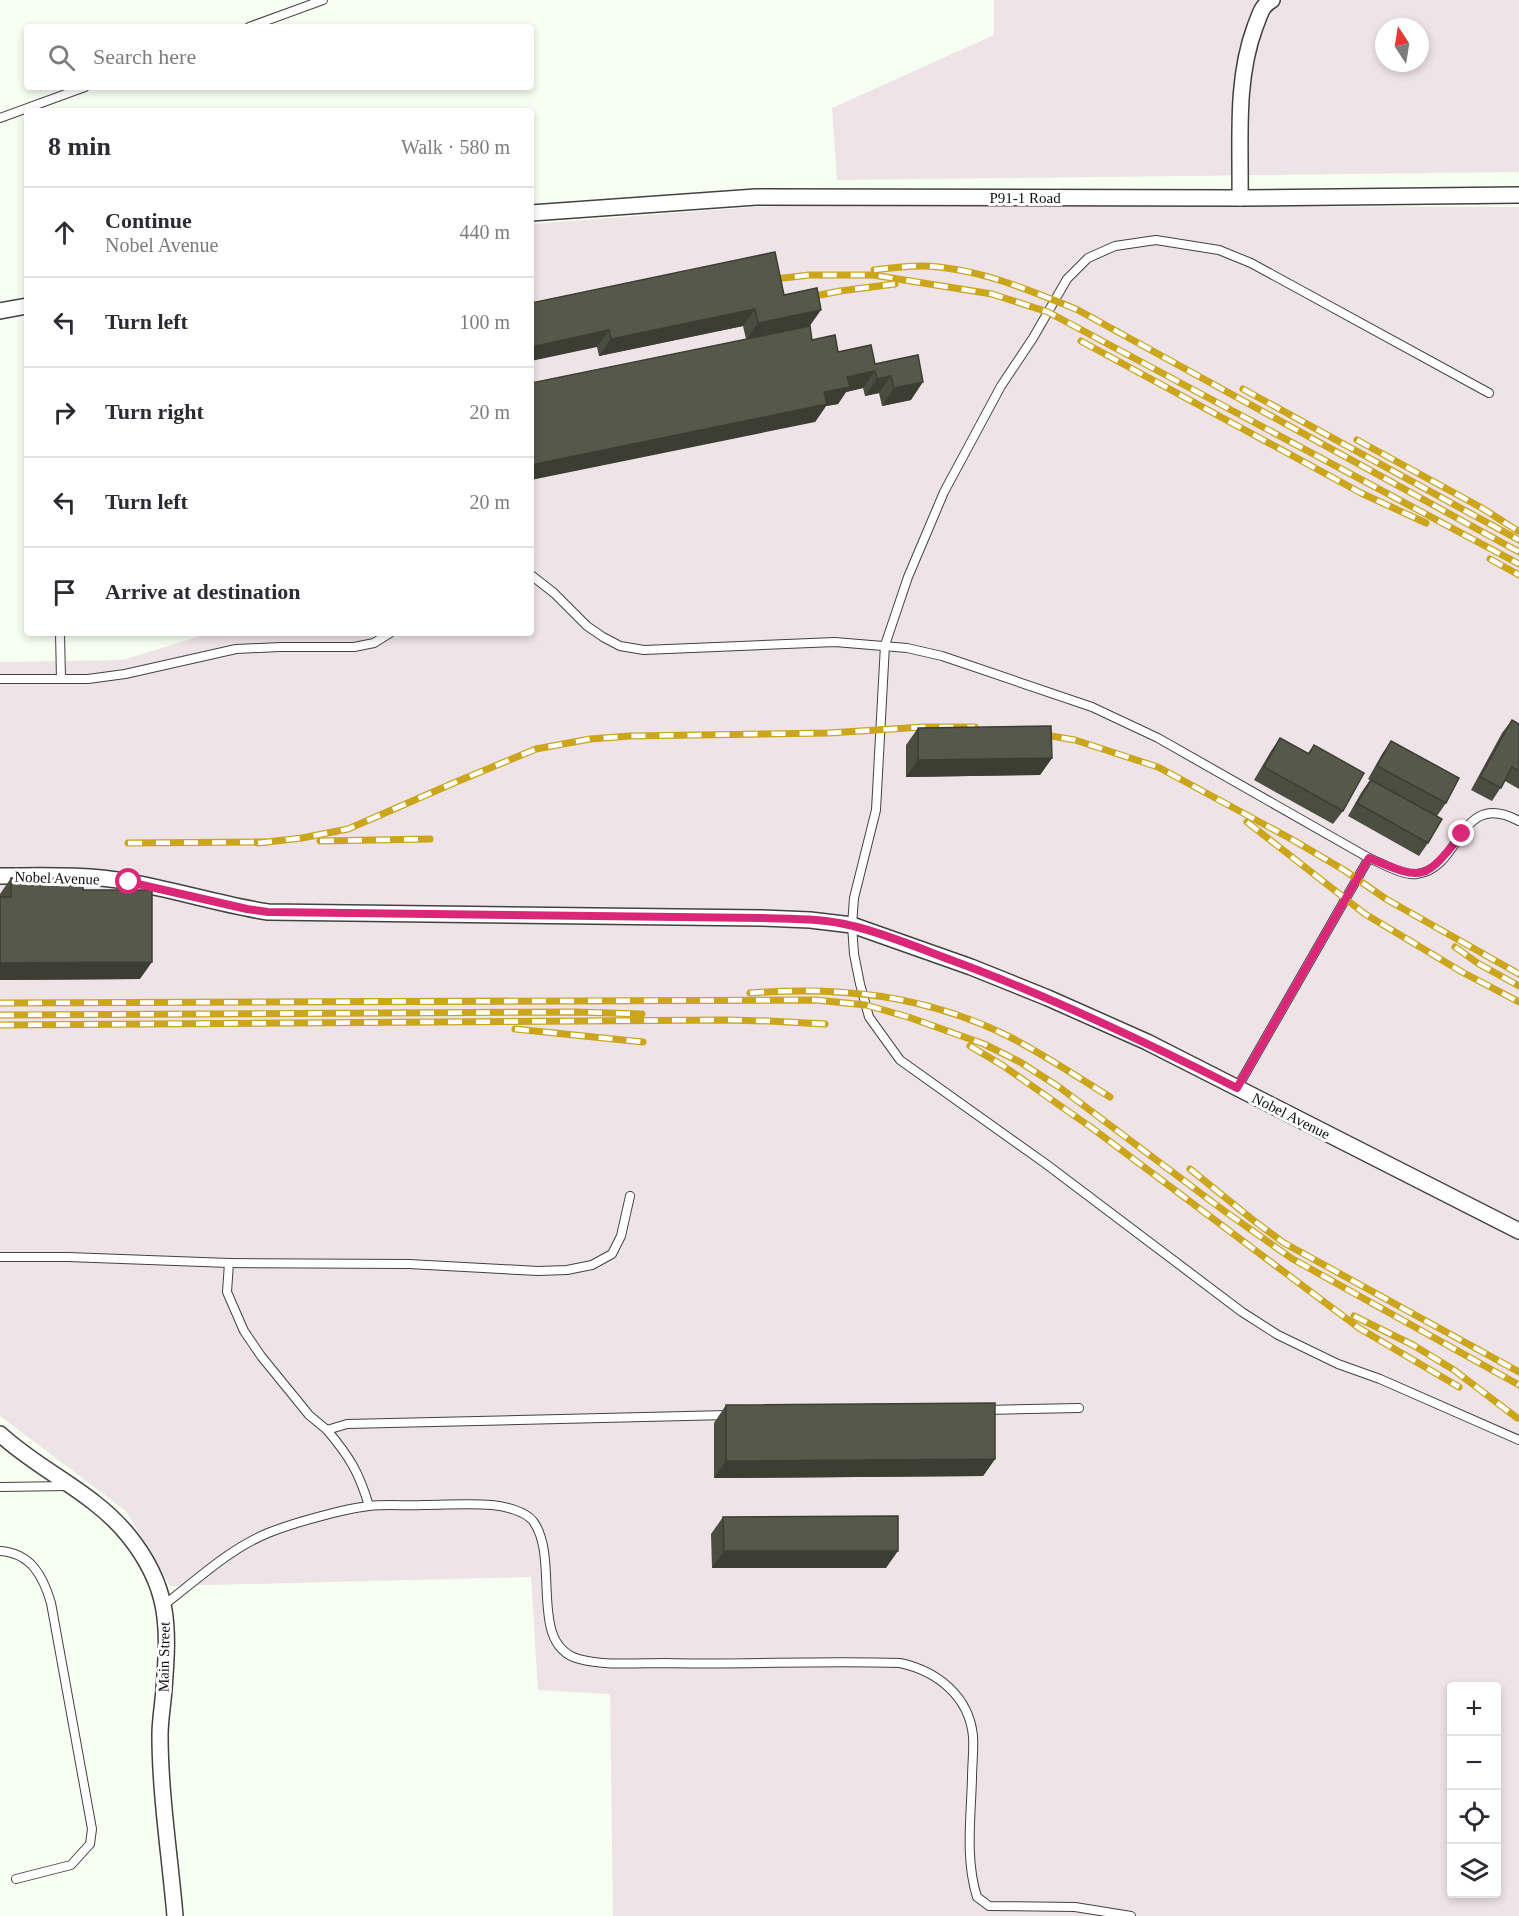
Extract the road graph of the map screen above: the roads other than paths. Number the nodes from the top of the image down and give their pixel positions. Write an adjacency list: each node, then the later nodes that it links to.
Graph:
1 (323, 0): 3 (lane)
2 (1267, 2): 9 (street)
3 (257, 24)
4 (78, 90): 5 (lane)
5 (28, 108)
6 (24, 109): 7 (lane)
7 (0, 118)
8 (1519, 195): 9 (street, P91-1 Road)
9 (1240, 198): 10 (street, P91-1 Road)
10 (534, 213)
11 (24, 307): 12 (street)
12 (0, 311)
13 (1489, 393): 17 (lane)
14 (534, 577): 17 (lane)
15 (60, 636): 19 (lane)
16 (385, 636): 19 (lane)
17 (885, 645): 21 (lane); 23 (lane)
18 (0, 679): 19 (lane)
19 (61, 679)
20 (1519, 821): 21 (lane)
21 (1369, 858): 24 (lane)
22 (0, 876): 23 (street, Nobel Avenue)
23 (852, 925): 24 (street, Nobel Avenue); 34 (lane)
24 (1237, 1088): 26 (street, Nobel Avenue)
25 (630, 1196): 28 (lane)
26 (1519, 1231)
27 (0, 1257): 28 (lane)
28 (229, 1263): 32 (lane)
29 (1079, 1408): 30 (lane)
30 (983, 1410)
31 (731, 1415): 32 (lane)
32 (327, 1430): 37 (lane)
33 (0, 1434): 35 (street, Main Street)
34 (1519, 1440)
35 (71, 1486): 36 (lane); 39 (street, Main Street)
36 (0, 1487)
37 (369, 1506): 39 (lane); 42 (lane)
38 (0, 1551): 40 (lane)
39 (164, 1605): 41 (street, Main Street)
40 (16, 1879)
41 (175, 1916)
42 (1131, 1916)

